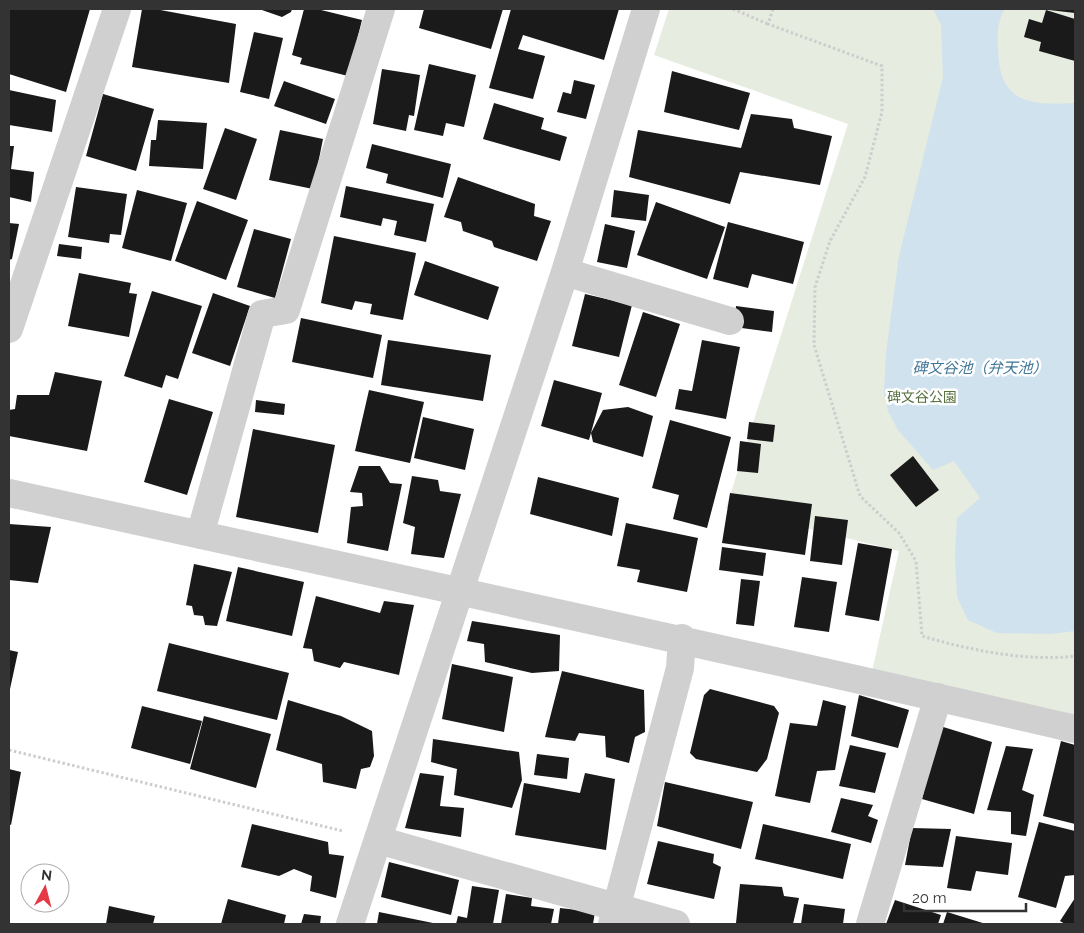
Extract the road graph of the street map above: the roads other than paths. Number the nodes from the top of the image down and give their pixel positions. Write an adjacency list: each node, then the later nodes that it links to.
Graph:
1 (117, 9): 5 (street)
2 (381, 9): 8 (street)
3 (646, 9): 4 (street)
4 (565, 272): 6 (street); 9 (street)
5 (11, 315)
6 (730, 321)
7 (9, 493): 8 (street)
8 (200, 535): 9 (street)
9 (459, 592): 10 (street); 13 (street)
10 (682, 638): 11 (street); 14 (street)
11 (938, 697): 12 (street); 17 (street)
12 (1075, 729)
13 (378, 840): 14 (street); 15 (street)
14 (614, 916): 16 (street)
15 (350, 924)
16 (676, 924)
17 (870, 924)

